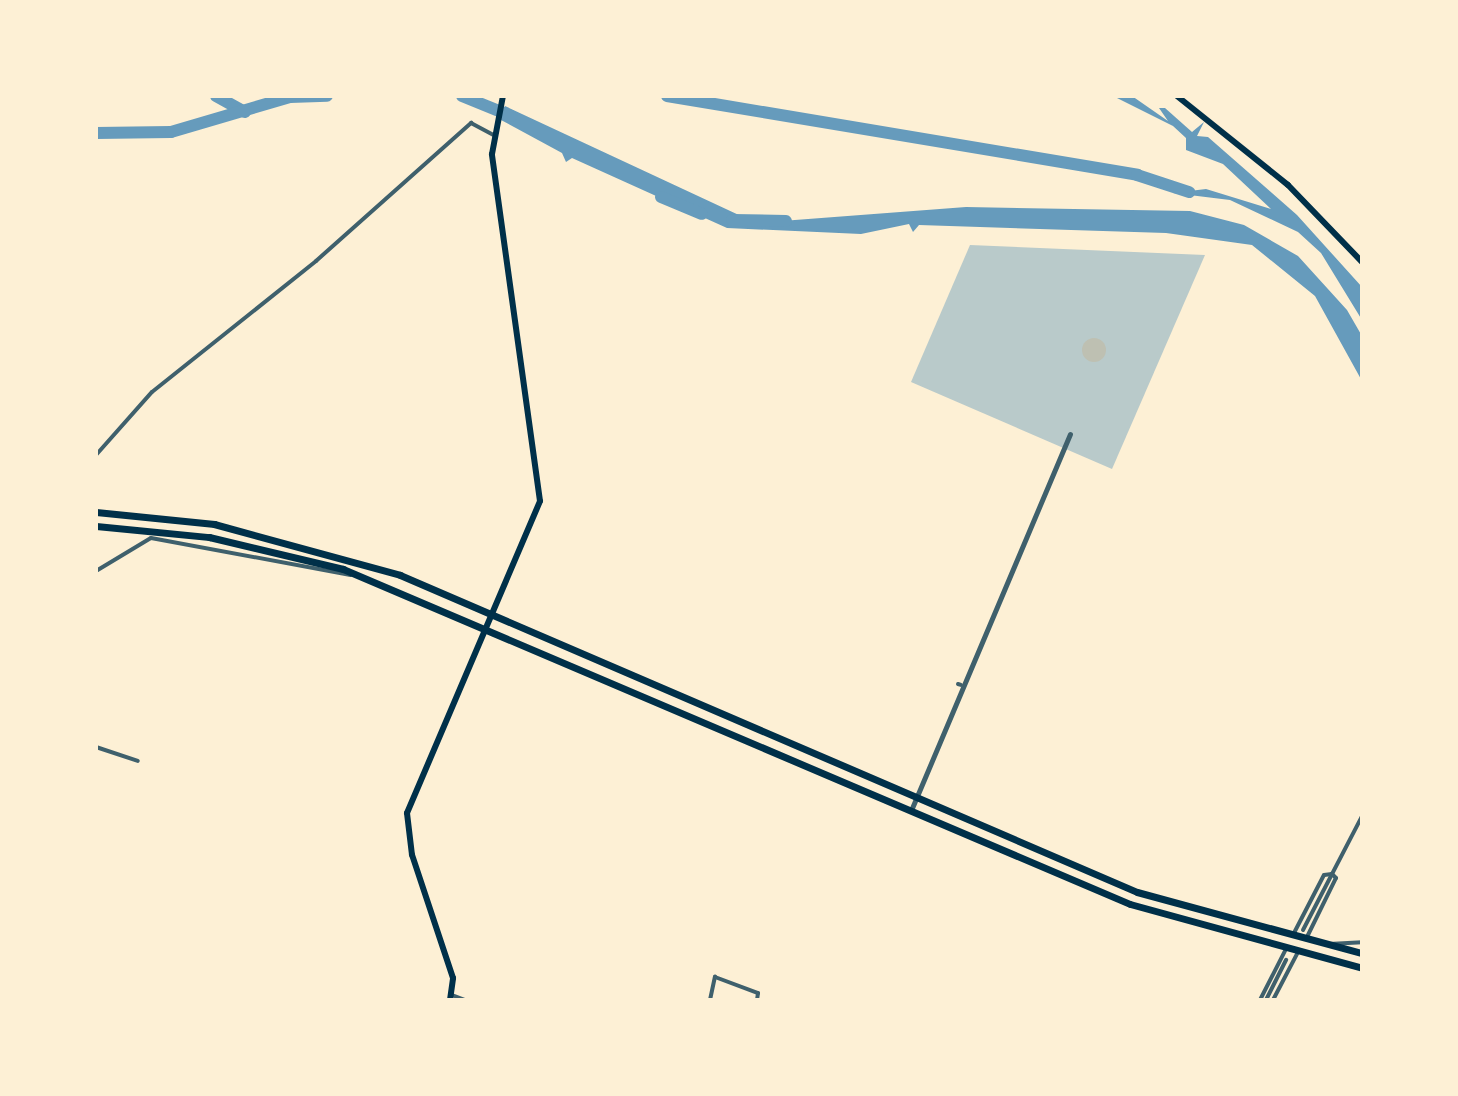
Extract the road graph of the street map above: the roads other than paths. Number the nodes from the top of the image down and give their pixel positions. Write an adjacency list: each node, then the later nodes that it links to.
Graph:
1 (1177, 96): 6 (main road)
2 (1196, 96): 3 (street)
3 (1207, 96)
4 (502, 98): 5 (main road)
5 (494, 132): 8 (street); 13 (main road)
6 (1362, 262)
7 (1070, 434): 17 (street)
8 (96, 455)
9 (96, 512): 13 (highway)
10 (96, 526): 12 (highway)
11 (96, 571): 12 (street)
12 (358, 575): 14 (highway)
13 (494, 615): 14 (main road); 17 (highway)
14 (489, 626): 18 (highway); 31 (main road)
15 (96, 747): 16 (street)
16 (138, 761)
17 (913, 796): 18 (street); 22 (highway)
18 (912, 808): 26 (highway)
19 (1362, 816): 20 (street)
20 (1332, 874): 21 (street); 22 (street); 23 (street)
21 (1303, 930)
22 (1292, 937): 23 (highway)
23 (1305, 940): 25 (highway)
24 (1362, 942): 25 (street)
25 (1327, 945): 28 (highway)
26 (1286, 949): 27 (highway); 35 (street)
27 (1298, 952): 30 (highway); 37 (street)
28 (1362, 953)
29 (1286, 960): 36 (street)
30 (1362, 968)
31 (451, 997): 32 (street)
32 (465, 1000)
33 (710, 1000): 34 (street)
34 (757, 1000)
35 (1260, 1000)
36 (1266, 1000)
37 (1273, 1000)

